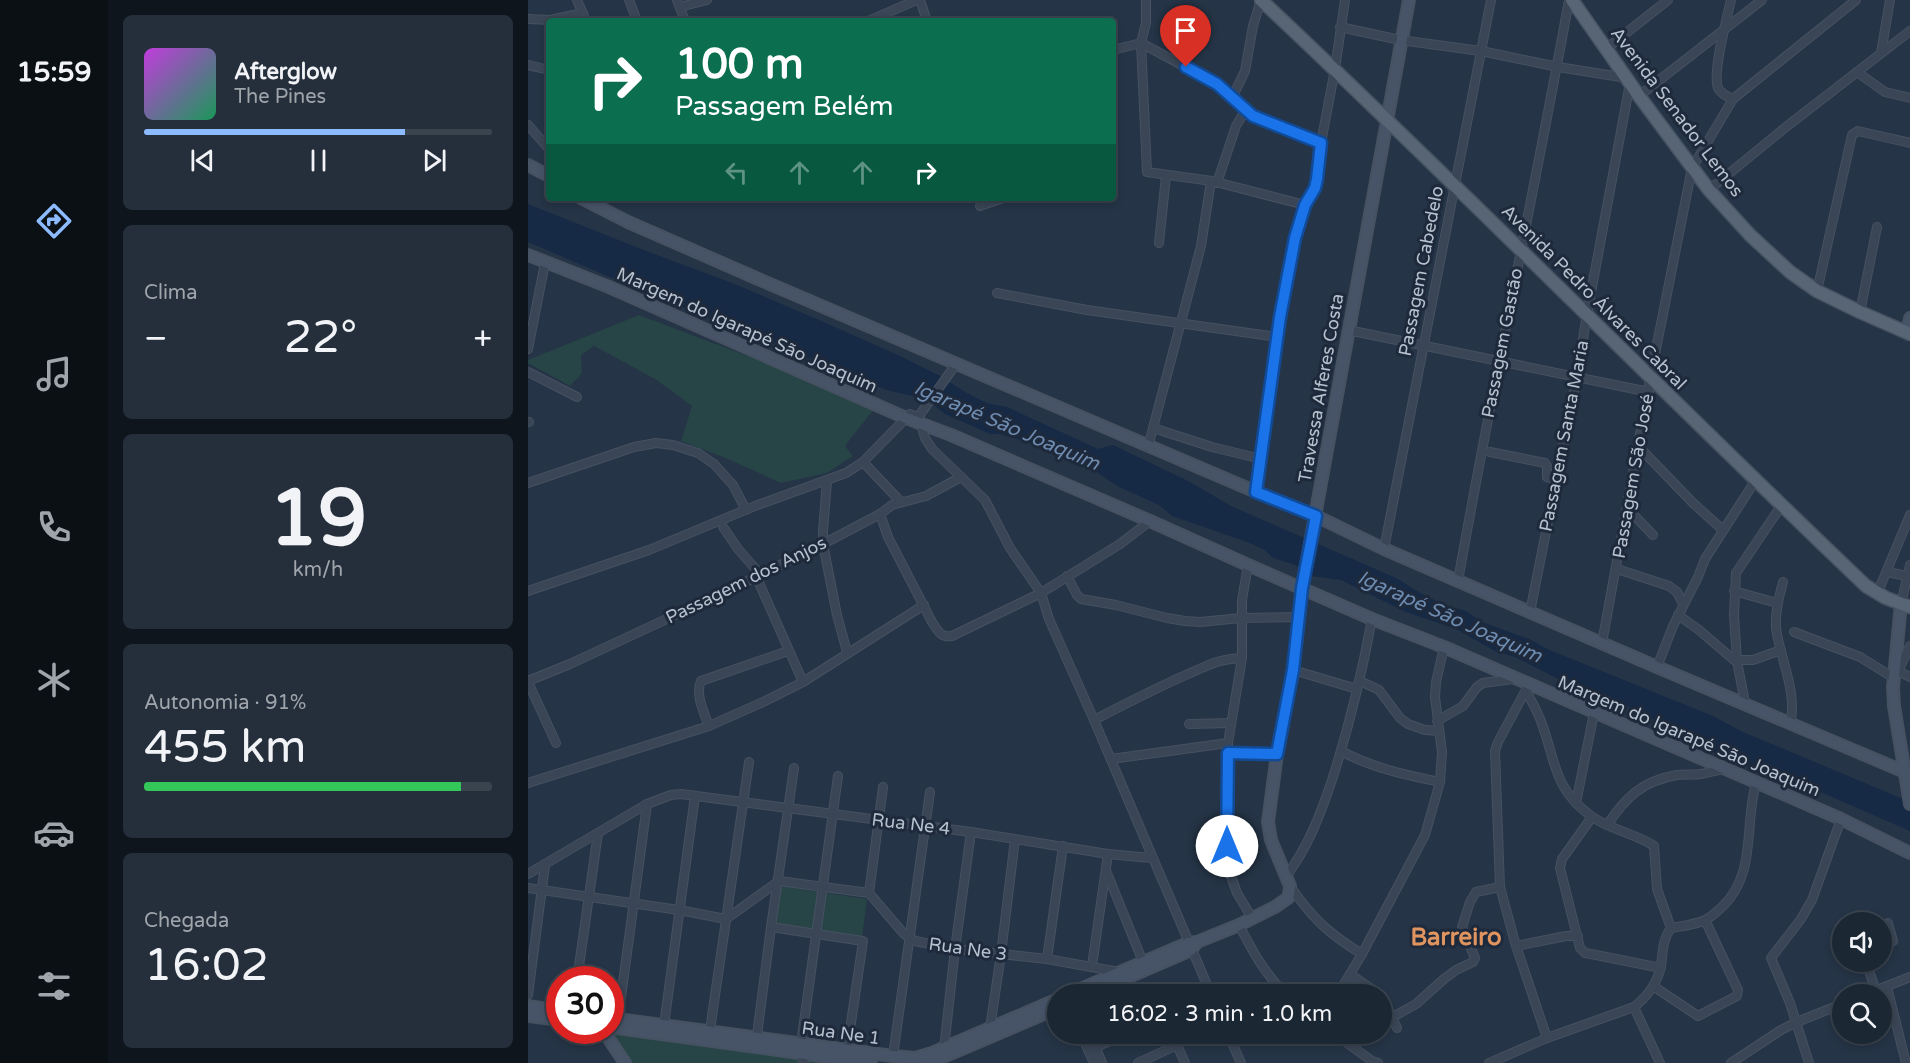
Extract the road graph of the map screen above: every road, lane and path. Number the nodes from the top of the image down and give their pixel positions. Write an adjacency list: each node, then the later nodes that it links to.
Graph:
1 (577, 0): 17 (street)
2 (630, 0): 18 (street)
3 (707, 0): 16 (street)
4 (918, 0): 20 (street); 21 (street)
5 (1146, 0): 28 (street)
6 (1261, 0): 36 (main road, Avenida Pedro Álvares Cabral); 40 (street)
7 (1345, 0): 24 (street)
8 (1408, 0): 27 (street, Travessa Alferes Costa)
9 (1491, 0): 31 (street, Passagem Cabedelo)
10 (1573, 0): 29 (main road, Avenida Senador Lemos); 34 (street, Passagem Gastão)
11 (1668, 0): 29 (street)
12 (1731, 0): 25 (street)
13 (1762, 0): 25 (street)
14 (1856, 0): 42 (street)
15 (1890, 0): 32 (street)
16 (678, 3): 19 (street)
17 (584, 17)
18 (636, 18)
19 (684, 18)
20 (875, 18)
21 (926, 18)
22 (528, 19): 23 (street)
23 (546, 20)
24 (1340, 27): 27 (street); 36 (street)
25 (1724, 30): 39 (street); 42 (street)
26 (1910, 31): 32 (street)
27 (1400, 40): 31 (street); 44 (street, Travessa Alferes Costa)
28 (1141, 43): 30 (street); 40 (street); 52 (street)
29 (1607, 48): 38 (main road, Avenida Senador Lemos)
30 (1116, 49)
31 (1481, 51): 34 (street); 54 (street, Passagem Cabedelo)
32 (1881, 53): 37 (street)
33 (528, 65): 35 (street)
34 (1558, 67): 38 (street); 62 (street, Passagem Gastão)
35 (546, 69)
36 (1335, 69): 44 (main road, Avenida Pedro Álvares Cabral); 46 (street)
37 (1857, 72): 41 (street); 55 (street)
38 (1628, 81): 39 (main road, Avenida Senador Lemos); 68 (street, Passagem Santa Maria)
39 (1639, 96): 50 (main road, Avenida Senador Lemos)
40 (1232, 98): 43 (street)
41 (1910, 98)
42 (1733, 99): 50 (street, Passagem São José)
43 (1246, 109): 46 (street); 53 (street)
44 (1387, 118): 54 (main road, Avenida Pedro Álvares Cabral); 71 (street, Travessa Alferes Costa)
45 (528, 125): 48 (street)
46 (1321, 143): 58 (street)
47 (1910, 143): 65 (street)
48 (546, 146)
49 (528, 165): 51 (street)
50 (1692, 168): 55 (main road, Avenida Senador Lemos); 80 (street, Passagem São José)
51 (546, 174)
52 (1166, 176): 53 (street); 61 (street)
53 (1214, 182): 58 (street); 70 (street)
54 (1454, 186): 62 (main road, Avenida Pedro Álvares Cabral); 74 (street, Passagem Cabedelo)
55 (1708, 190): 65 (main road, Avenida Senador Lemos)
56 (587, 201): 77 (street)
57 (994, 201): 59 (street)
58 (1305, 205): 73 (street)
59 (980, 206)
60 (1877, 227): 67 (street)
61 (1159, 243)
62 (1520, 249): 68 (main road, Avenida Pedro Álvares Cabral); 76 (street, Passagem Gastão)
63 (528, 255): 64 (street, Margem do Igarapé São Joaquim)
64 (545, 263): 75 (street); 83 (street, Margem do Igarapé São Joaquim)
65 (1817, 291): 67 (main road, Avenida Senador Lemos)
66 (998, 294): 70 (street)
67 (1860, 312): 72 (main road, Avenida Senador Lemos)
68 (1587, 314): 79 (street, Passagem Santa Maria); 80 (main road, Avenida Pedro Álvares Cabral)
69 (1910, 318): 72 (street)
70 (1180, 324): 73 (street); 86 (street)
71 (1348, 330): 74 (street); 104 (street, Travessa Alferes Costa)
72 (1908, 334)
73 (1276, 337): 90 (street)
74 (1424, 345): 76 (street); 110 (street, Passagem Cabedelo)
75 (528, 350)
76 (1498, 360): 79 (street); 118 (street, Passagem Gastão)
77 (956, 364): 83 (street); 87 (street)
78 (528, 372): 82 (street)
79 (1577, 376): 81 (street); 94 (street, Passagem Santa Maria)
80 (1650, 379): 81 (street, Passagem São José); 95 (main road, Avenida Pedro Álvares Cabral)
81 (1649, 392): 88 (street, Passagem São José)
82 (577, 397)
83 (895, 413): 84 (street, Margem do Igarapé São Joaquim)
84 (906, 418): 85 (street, Margem do Igarapé São Joaquim); 91 (street)
85 (921, 424): 92 (street); 105 (street, Margem do Igarapé São Joaquim)
86 (1153, 428): 87 (street); 90 (street)
87 (1148, 447): 97 (street)
88 (1639, 447): 100 (street, Passagem São José); 107 (street)
89 (1490, 452): 94 (street)
90 (1261, 459): 97 (street)
91 (863, 462): 93 (street); 98 (street)
92 (961, 477): 98 (street, Passagem dos Anjos); 123 (street)
93 (827, 481): 101 (street); 109 (street)
94 (1556, 481): 129 (street, Passagem Santa Maria)
95 (1755, 481): 99 (main road, Avenida Pedro Álvares Cabral); 107 (street)
96 (528, 483): 101 (street)
97 (1256, 492): 104 (street)
98 (900, 501): 102 (street, Passagem dos Anjos)
99 (1781, 506): 122 (street); 124 (main road, Avenida Pedro Álvares Cabral)
100 (1628, 509): 108 (street); 113 (street, Passagem São José)
101 (746, 510): 121 (street)
102 (880, 514): 109 (street, Passagem dos Anjos); 127 (street)
103 (1910, 515): 114 (street)
104 (1315, 519): 110 (street); 120 (street, Travessa Alferes Costa)
105 (1150, 521): 111 (street, Margem do Igarapé São Joaquim); 116 (street)
106 (723, 527): 115 (street)
107 (1723, 530): 126 (street)
108 (1653, 535)
109 (823, 544): 115 (street, Passagem dos Anjos); 140 (street)
110 (1384, 549): 118 (street)
111 (1248, 565): 120 (street, Margem do Igarapé São Joaquim); 132 (street)
112 (1910, 565): 117 (street)
113 (1617, 569): 126 (street); 135 (street, Passagem São José)
114 (1887, 572): 117 (street); 124 (street)
115 (758, 575): 139 (street); 148 (street, Passagem dos Anjos)
116 (1067, 576): 123 (street); 132 (street)
117 (1907, 576): 128 (street)
118 (1458, 581): 129 (street)
119 (1783, 582): 125 (street)
120 (1303, 585): 131 (street, Travessa Alferes Costa); 133 (street, Margem do Igarapé São Joaquim)
121 (528, 591)
122 (1734, 591): 125 (street); 142 (street)
123 (1041, 593): 127 (street); 154 (street)
124 (1877, 594): 128 (main road, Avenida Pedro Álvares Cabral)
125 (1777, 603): 138 (street)
126 (1683, 604): 130 (street)
127 (924, 605): 140 (street)
128 (1906, 605): 145 (street)
129 (1530, 612): 135 (street)
130 (1678, 615): 142 (street); 143 (street)
131 (1299, 617): 132 (street); 144 (street, Travessa Alferes Costa)
132 (1241, 618): 141 (street)
133 (1372, 619): 137 (street, Margem do Igarapé São Joaquim); 150 (street)
134 (1794, 633): 145 (street)
135 (1602, 643): 143 (street)
136 (1910, 646): 145 (street)
137 (1444, 647): 147 (street, Margem do Igarapé São Joaquim); 155 (street)
138 (1782, 650): 142 (street); 158 (street)
139 (788, 651): 149 (street); 159 (street)
140 (847, 652): 149 (street)
141 (1242, 658): 154 (street); 156 (street)
142 (1737, 661): 152 (street)
143 (1657, 667): 152 (street)
144 (1293, 670): 150 (street); 165 (street, Travessa Alferes Costa)
145 (1896, 674): 146 (street); 171 (street)
146 (1910, 677)
147 (1514, 678): 151 (street, Margem do Igarapé São Joaquim); 155 (street)
148 (528, 681): 161 (street)
149 (803, 682): 159 (street)
150 (1359, 685): 160 (street); 163 (street)
151 (1527, 687): 153 (street, Margem do Igarapé São Joaquim); 179 (street); 201 (street)
152 (1745, 703): 158 (street)
153 (1593, 713): 169 (street, Margem do Igarapé São Joaquim); 179 (street)
154 (1094, 720): 166 (street)
155 (1437, 721): 160 (street)
156 (1231, 723): 157 (street); 162 (street)
157 (1189, 724)
158 (1790, 724): 171 (street)
159 (709, 726): 173 (street)
160 (1439, 731): 172 (street)
161 (556, 743)
162 (1228, 743): 164 (street); 166 (street)
163 (1341, 752): 172 (street); 200 (street)
164 (1228, 753): 165 (street); 209 (street)
165 (1277, 754): 200 (street, Travessa Alferes Costa)
166 (1111, 759): 195 (street)
167 (749, 762): 178 (street)
168 (794, 768): 182 (street)
169 (1724, 768): 174 (street, Margem do Igarapé São Joaquim); 187 (street)
170 (838, 776): 183 (street)
171 (1907, 777): 181 (street)
172 (1440, 782): 222 (street)
173 (528, 783)
174 (1756, 783): 185 (street, Margem do Igarapé São Joaquim); 211 (street)
175 (883, 787): 186 (street)
176 (930, 792): 188 (street)
177 (695, 796): 178 (street, Rua Ne 4); 180 (street, Rua Ne 4); 208 (street)
178 (743, 802): 182 (street, Rua Ne 4); 210 (street)
179 (1576, 803): 184 (street)
180 (647, 804): 190 (street); 207 (street)
181 (1910, 804)
182 (788, 808): 183 (street, Rua Ne 4); 199 (street)
183 (834, 814): 186 (street, Rua Ne 4); 203 (street)
184 (1592, 817): 187 (street); 216 (street)
185 (1841, 819): 193 (street, Margem do Igarapé São Joaquim); 251 (street)
186 (879, 820): 188 (street, Rua Ne 4); 205 (street)
187 (1607, 825): 214 (street)
188 (925, 826): 189 (street, Rua Ne 4); 217 (street)
189 (971, 832): 191 (street, Rua Ne 4); 220 (street)
190 (598, 833): 196 (street); 206 (street)
191 (1015, 839): 192 (street, Rua Ne 4); 221 (street)
192 (1063, 846): 194 (street, Rua Ne 4); 223 (street)
193 (1910, 853)
194 (1108, 854): 195 (street, Rua Ne 4); 197 (street)
195 (1151, 858): 218 (street)
196 (545, 865): 198 (street); 204 (street)
197 (1106, 872): 224 (street); 227 (street)
198 (528, 874)
199 (778, 881): 203 (street); 210 (street); 213 (street)
200 (1289, 881): 209 (street); 222 (street)
201 (1500, 887): 219 (street); 249 (street)
202 (528, 888): 204 (street)
203 (823, 888): 205 (street); 215 (street)
204 (543, 891): 206 (street); 240 (street)
205 (869, 894): 217 (street, Rua Ne 3)
206 (589, 897): 207 (street); 225 (street)
207 (634, 903): 208 (street); 226 (street)
208 (679, 910): 210 (street); 254 (street)
209 (1252, 918): 212 (street)
210 (726, 919): 257 (street)
211 (1706, 920): 214 (street); 239 (street)
212 (1239, 925): 218 (street); 235 (street)
213 (771, 927): 215 (street); 259 (street)
214 (1671, 928): 228 (street)
215 (816, 934): 269 (street); 270 (street)
216 (1578, 936): 219 (street); 228 (street)
217 (909, 939): 220 (street, Rua Ne 3); 271 (street)
218 (1192, 945): 224 (street); 233 (street); 234 (street)
219 (1516, 946): 258 (street)
220 (955, 949): 221 (street, Rua Ne 3); 267 (street)
221 (1001, 954): 223 (street, Rua Ne 3); 255 (street)
222 (1362, 954): 230 (street)
223 (1047, 959): 227 (street, Rua Ne 3)
224 (1143, 962): 229 (street)
225 (579, 966)
226 (623, 966)
227 (1092, 966): 229 (street, Rua Ne 3)
228 (1661, 968): 239 (street)
229 (1119, 972): 232 (street)
230 (1350, 974): 236 (street); 237 (street)
231 (1910, 977): 238 (street)
232 (1093, 984)
233 (1110, 984)
234 (1206, 984)
235 (1275, 984)
236 (1344, 984)
237 (1365, 984)
238 (1892, 985)
239 (1653, 986): 243 (street)
240 (528, 995)
241 (1047, 1004): 255 (street, Rua Ne 1)
242 (528, 1006): 246 (street)
243 (1634, 1007): 258 (street); 272 (street)
244 (1892, 1007): 286 (street)
245 (1832, 1008): 251 (street)
246 (546, 1009)
247 (1047, 1013): 275 (street)
248 (528, 1016): 250 (street)
249 (1392, 1017): 256 (street)
250 (546, 1018)
251 (1797, 1022): 284 (street); 285 (street)
252 (624, 1023): 254 (street, Rua Ne 1)
253 (624, 1024): 259 (street, Rua Ne 1)
254 (664, 1025): 257 (street, Rua Ne 1)
255 (990, 1028): 267 (street, Rua Ne 1)
256 (1397, 1028)
257 (710, 1030): 259 (street, Rua Ne 1)
258 (1548, 1038): 282 (street)
259 (756, 1043): 269 (street, Rua Ne 1)
260 (612, 1044): 273 (street)
261 (1089, 1044): 268 (street)
262 (1091, 1044): 268 (street)
263 (1102, 1044): 268 (street)
264 (1232, 1044): 280 (street)
265 (1351, 1044): 281 (street)
266 (1177, 1045): 278 (street); 279 (street)
267 (944, 1048): 271 (street, Rua Ne 1)
268 (1092, 1048): 276 (street); 277 (street)
269 (802, 1053): 270 (street, Rua Ne 1)
270 (847, 1058): 271 (street, Rua Ne 1); 274 (street, Rua Ne 1)
271 (888, 1058)
272 (1658, 1061): 283 (street)
273 (624, 1063)
274 (871, 1063)
275 (929, 1063)
276 (1094, 1063)
277 (1102, 1063)
278 (1138, 1063)
279 (1185, 1063)
280 (1241, 1063)
281 (1378, 1063)
282 (1489, 1063)
283 (1648, 1063)
284 (1731, 1063)
285 (1809, 1063)
286 (1906, 1063)

